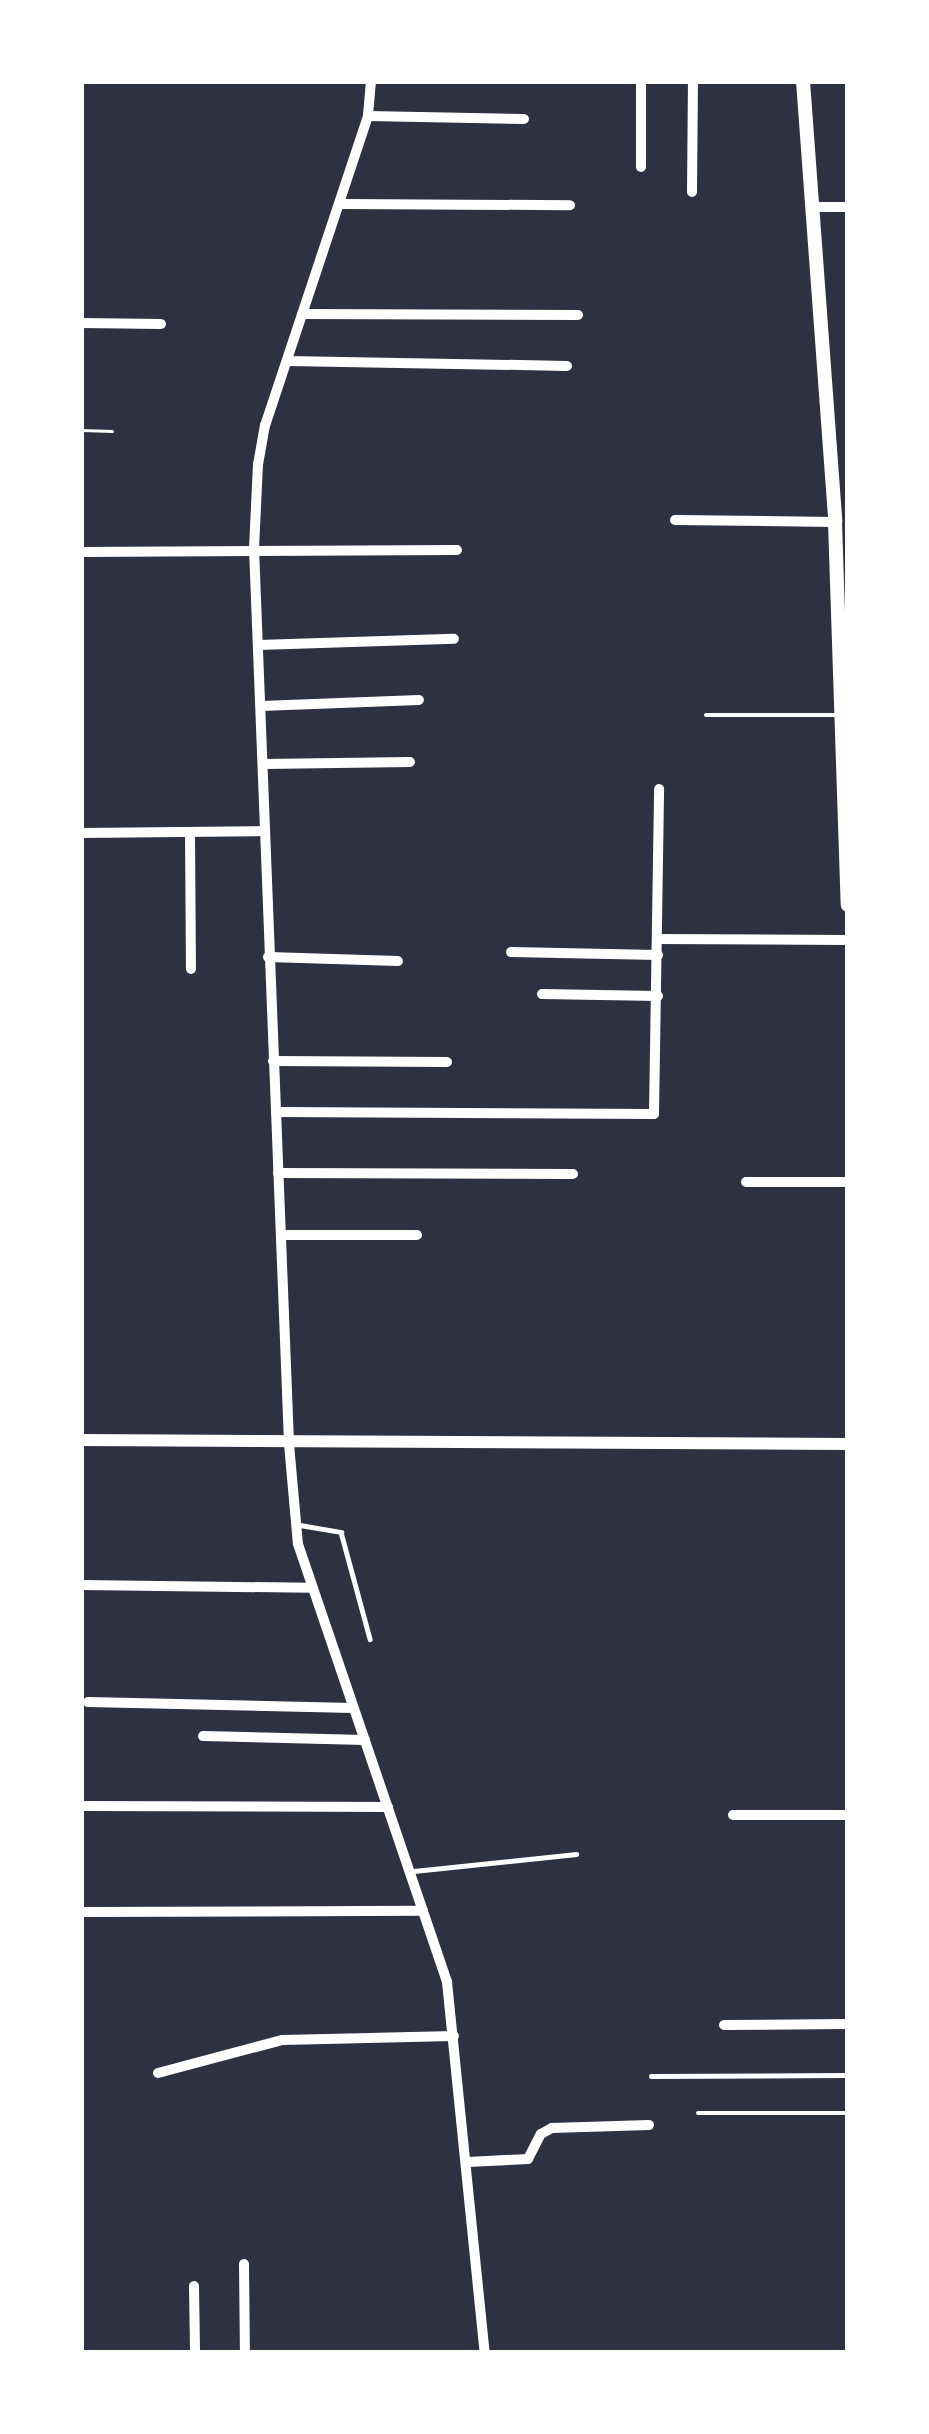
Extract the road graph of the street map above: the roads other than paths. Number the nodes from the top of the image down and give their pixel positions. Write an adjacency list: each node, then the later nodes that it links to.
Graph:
1 (371, 81): 5 (street)
2 (641, 81): 7 (street)
3 (693, 81): 8 (street)
4 (803, 81): 12 (main road)
5 (368, 116): 6 (street); 9 (street)
6 (524, 119)
7 (640, 167)
8 (692, 192)
9 (342, 204): 10 (street); 13 (street)
10 (570, 205)
11 (848, 206): 12 (street)
12 (814, 207): 20 (main road)
13 (302, 314): 14 (street); 17 (street)
14 (578, 315)
15 (81, 323): 16 (street)
16 (161, 324)
17 (287, 361): 18 (street); 21 (street)
18 (567, 366)
19 (675, 520): 20 (street)
20 (835, 523): 22 (main road)
21 (254, 548): 23 (street); 24 (street); 26 (street)
22 (842, 549): 30 (main road)
23 (457, 550)
24 (81, 552)
25 (454, 639): 26 (street)
26 (258, 645): 28 (street)
27 (419, 700): 28 (street)
28 (261, 706): 32 (street)
29 (706, 715): 30 (lane)
30 (842, 716): 34 (main road)
31 (410, 762): 32 (street)
32 (264, 764): 35 (street)
33 (659, 789): 39 (street)
34 (846, 808): 38 (main road)
35 (265, 831): 36 (street); 43 (street)
36 (190, 832): 37 (street); 45 (street)
37 (81, 833)
38 (848, 905)
39 (658, 939): 40 (street); 42 (street)
40 (848, 940)
41 (511, 952): 42 (street)
42 (658, 955): 47 (street)
43 (268, 957): 44 (street); 48 (street)
44 (398, 961)
45 (191, 968)
46 (542, 994): 47 (street)
47 (658, 996): 50 (street)
48 (274, 1061): 49 (street); 50 (street)
49 (447, 1062)
50 (276, 1112): 51 (street)
51 (278, 1172): 52 (street); 55 (street)
52 (573, 1174)
53 (848, 1182): 54 (street)
54 (746, 1183)
55 (281, 1235): 56 (street); 58 (street)
56 (417, 1235)
57 (81, 1440): 58 (street)
58 (289, 1444): 59 (street); 60 (street)
59 (848, 1444)
60 (294, 1525): 62 (street); 63 (lane)
61 (81, 1585): 62 (street)
62 (311, 1588): 65 (street)
63 (370, 1639)
64 (88, 1702): 65 (street)
65 (353, 1708): 67 (street)
66 (203, 1736): 67 (street)
67 (365, 1740): 69 (street)
68 (81, 1806): 69 (street)
69 (388, 1807): 73 (street)
70 (733, 1815): 71 (street)
71 (848, 1815)
72 (576, 1854): 73 (lane)
73 (408, 1872): 74 (street)
74 (423, 1911): 75 (street); 78 (street)
75 (81, 1912)
76 (848, 2024): 77 (street)
77 (724, 2025)
78 (454, 2036): 79 (street); 85 (street)
79 (158, 2073)
80 (848, 2075): 81 (lane)
81 (651, 2076)
82 (698, 2113): 83 (lane)
83 (848, 2113)
84 (649, 2125): 85 (street)
85 (467, 2162): 90 (street)
86 (244, 2264): 89 (street)
87 (194, 2286): 88 (street)
88 (195, 2353)
89 (244, 2353)
90 (485, 2353)

